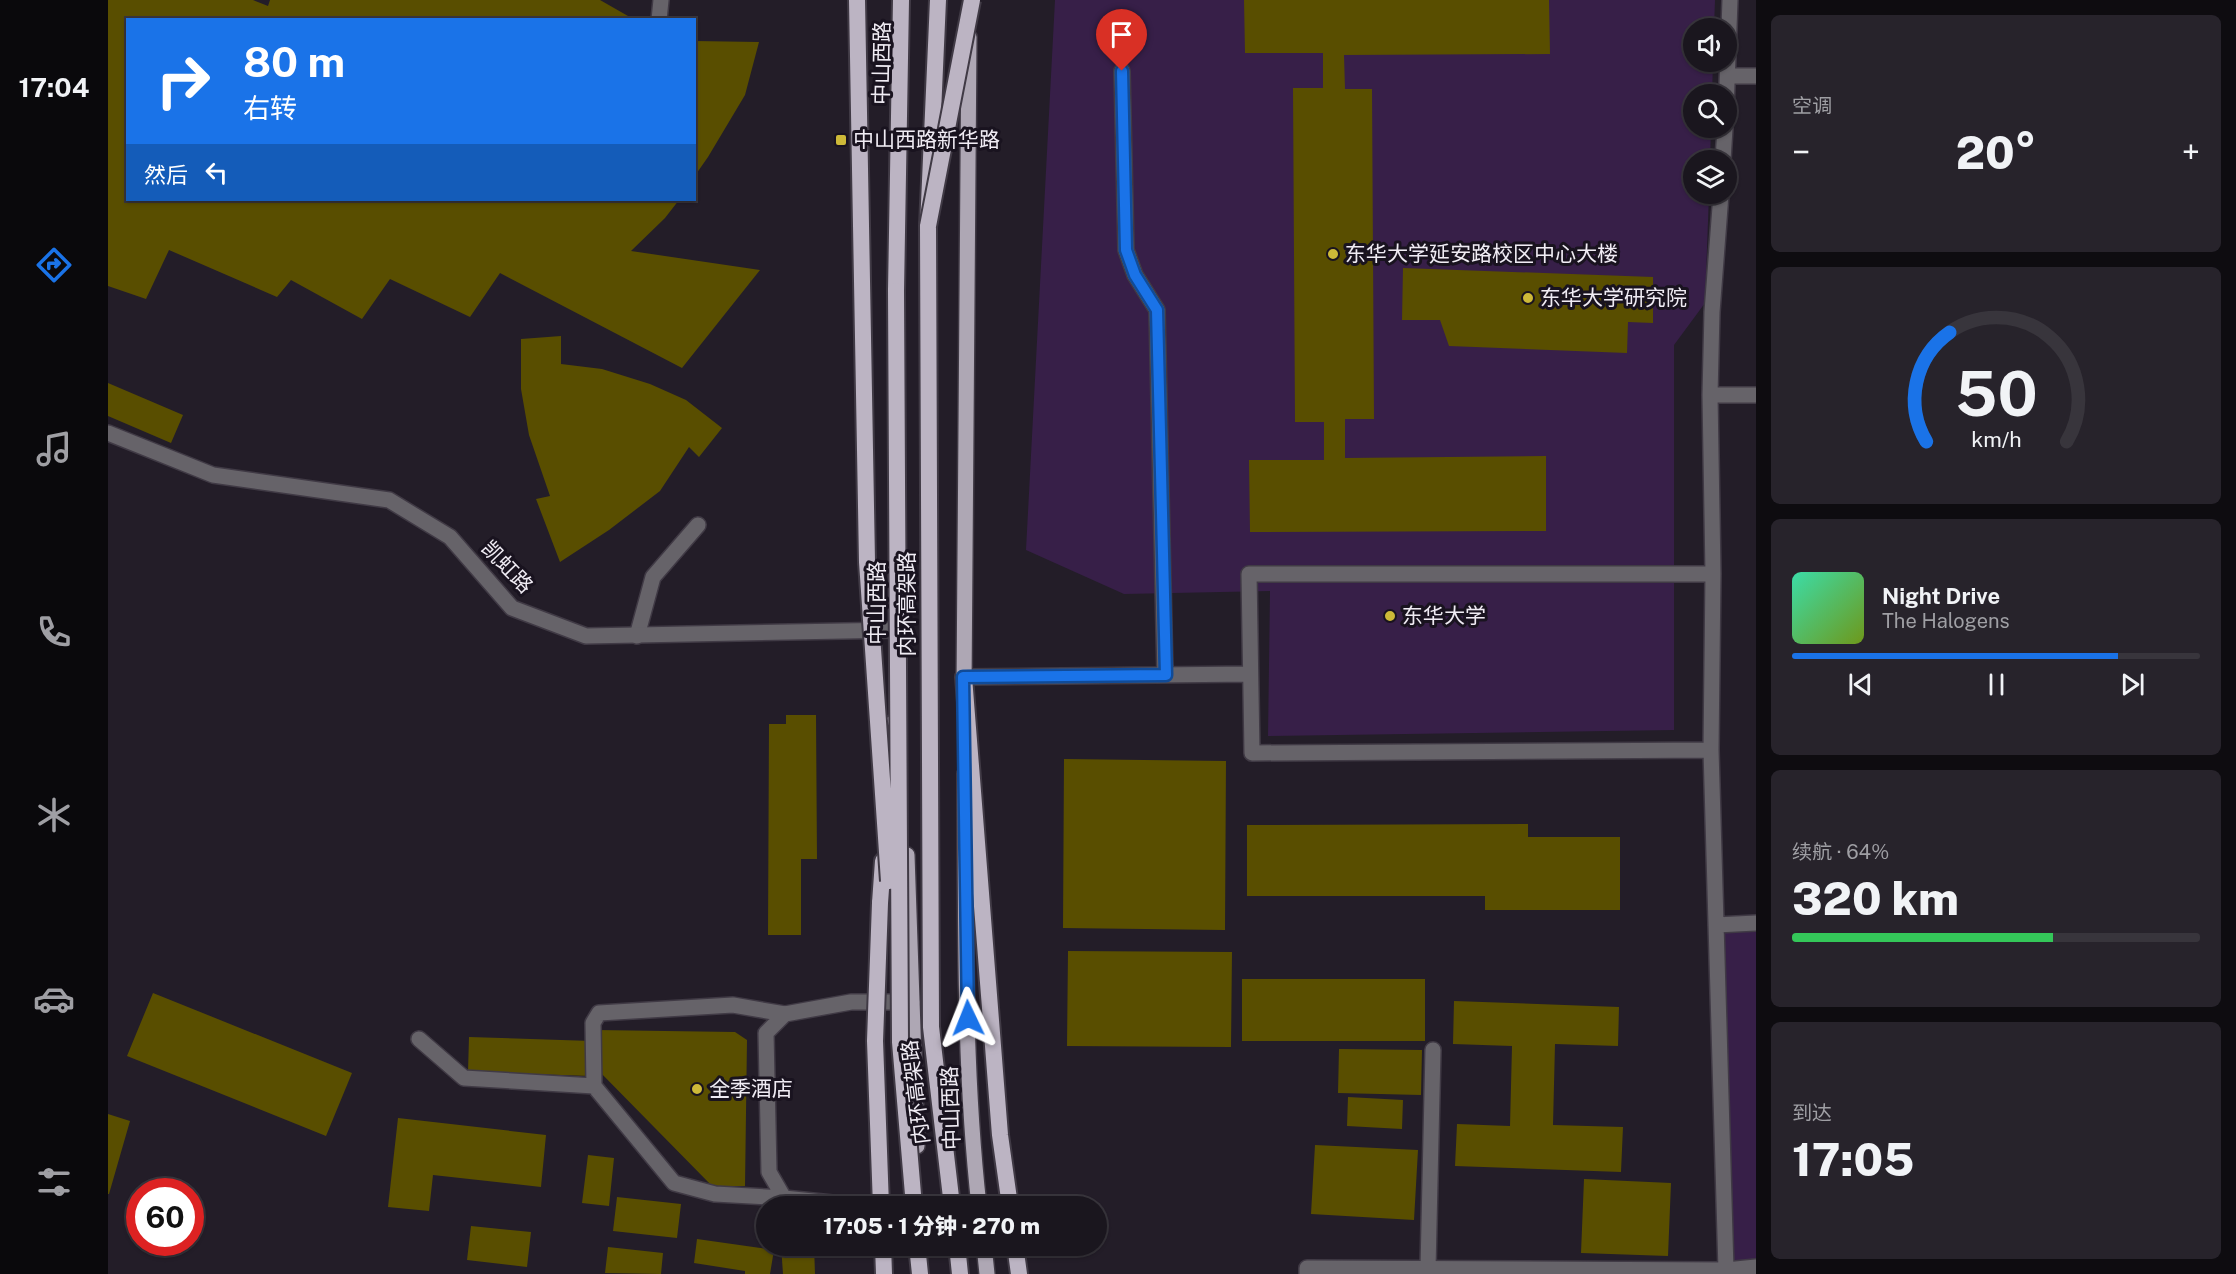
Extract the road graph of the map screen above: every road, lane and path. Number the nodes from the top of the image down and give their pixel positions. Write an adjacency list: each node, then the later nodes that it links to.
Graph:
1 (661, 0): 7 (street)
2 (857, 0): 30 (highway, bridge)
3 (903, 0): 19 (main road, 中山西路); 30 (highway, 内环高架路, bridge)
4 (938, 0): 13 (highway, 内环高架路, bridge)
5 (971, 0): 13 (highway, bridge); 23 (main road, 中山西路)
6 (1730, 0): 9 (street)
7 (659, 18)
8 (1122, 71): 22 (street)
9 (1729, 76): 10 (street); 11 (street)
10 (1756, 76)
11 (1728, 84)
12 (1720, 204): 14 (street)
13 (928, 226): 38 (highway, 内环高架路)
14 (1710, 394): 15 (street); 18 (street)
15 (1756, 395)
16 (108, 433): 20 (street, 凯虹路)
17 (698, 525): 20 (street)
18 (1713, 574): 21 (street); 24 (street)
19 (898, 630): 20 (street, 凯虹路); 27 (main road, 中山西路); 35 (highway, bridge)
20 (638, 636)
21 (1250, 674): 22 (street); 24 (street)
22 (1166, 675): 23 (street)
23 (963, 677): 39 (main road, 中山西路); 40 (highway)
24 (1711, 750): 26 (street)
25 (1756, 923): 26 (street)
26 (1716, 924): 49 (street)
27 (912, 1002): 28 (street); 37 (main road, 中山西路)
28 (785, 1014): 32 (street); 34 (street)
29 (419, 1039): 32 (street)
30 (900, 1041): 36 (highway, 内环高架路, bridge)
31 (1433, 1050): 48 (street)
32 (594, 1086): 33 (street)
33 (756, 1196)
34 (783, 1196)
35 (881, 1196)
36 (913, 1196)
37 (920, 1196)
38 (951, 1196)
39 (979, 1196)
40 (1009, 1196)
41 (883, 1256): 50 (highway)
42 (918, 1256): 51 (highway)
43 (925, 1256): 52 (main road)
44 (958, 1256): 53 (highway)
45 (985, 1256): 54 (main road)
46 (1017, 1256): 55 (highway)
47 (1756, 1267): 49 (street)
48 (1428, 1268): 49 (street); 56 (street)
49 (1726, 1270)
50 (884, 1274)
51 (920, 1274)
52 (927, 1274)
53 (960, 1274)
54 (987, 1274)
55 (1019, 1274)
56 (1307, 1274)

